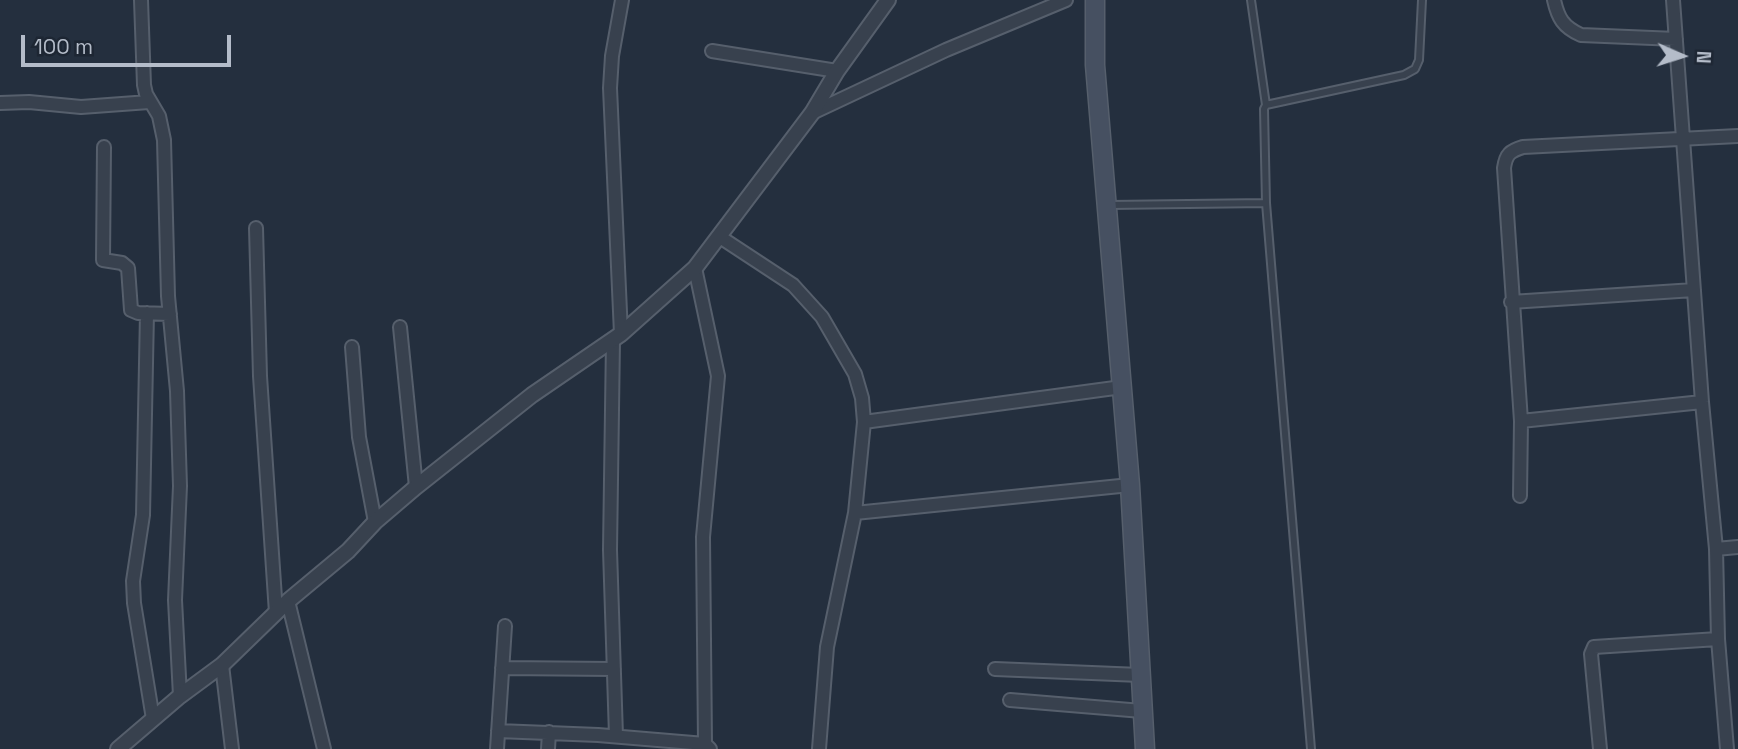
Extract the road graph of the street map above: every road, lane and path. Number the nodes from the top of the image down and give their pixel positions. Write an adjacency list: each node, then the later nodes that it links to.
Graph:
1 (141, 0): 13 (street)
2 (622, 0): 30 (street)
3 (888, 0): 12 (street)
4 (1066, 0): 16 (street)
5 (1096, 0): 21 (main road)
6 (1251, 0): 15 (lane)
7 (1422, 0): 15 (lane)
8 (1554, 0): 10 (street)
9 (1673, 0): 10 (street)
10 (1676, 39): 18 (street)
11 (712, 51): 12 (street)
12 (837, 71): 16 (street)
13 (149, 102): 14 (street); 28 (street)
14 (0, 103)
15 (1266, 105): 20 (lane)
16 (812, 113): 23 (street)
17 (1738, 136): 18 (street)
18 (1684, 138): 25 (street); 26 (street)
19 (104, 147): 27 (street)
20 (1266, 203): 21 (lane); 68 (lane)
21 (1107, 205): 32 (main road)
22 (256, 228): 44 (street)
23 (720, 237): 24 (street); 35 (street)
24 (695, 268): 30 (street); 60 (street)
25 (1694, 290): 26 (street); 33 (street)
26 (1511, 302): 34 (street)
27 (147, 313): 28 (street); 55 (street)
28 (170, 314): 52 (street)
29 (400, 327): 37 (street)
30 (617, 337): 37 (street); 49 (street)
31 (352, 347): 40 (street)
32 (1122, 387): 35 (street); 36 (main road)
33 (1702, 402): 34 (street); 42 (street)
34 (1521, 421): 38 (street)
35 (864, 422): 39 (street)
36 (1130, 485): 39 (street); 51 (main road)
37 (416, 487): 40 (street)
38 (1520, 496)
39 (855, 513): 66 (street)
40 (375, 522): 43 (street)
41 (1738, 547): 42 (street)
42 (1716, 549): 46 (street)
43 (288, 601): 44 (street); 63 (street)
44 (276, 613): 47 (street)
45 (505, 626): 48 (street)
46 (1718, 639): 69 (street); 70 (street)
47 (222, 665): 52 (street); 62 (street)
48 (502, 668): 49 (street); 56 (street)
49 (614, 669): 58 (street)
50 (995, 669): 51 (street)
51 (1140, 675): 54 (main road)
52 (180, 696): 55 (street)
53 (1010, 700): 54 (street)
54 (1142, 711): 67 (main road)
55 (153, 719): 61 (street)
56 (498, 731): 57 (street); 64 (street)
57 (550, 732): 58 (street); 65 (street)
58 (616, 736): 59 (street)
59 (651, 744): 60 (street)
60 (707, 746)
61 (118, 749)
62 (232, 749)
63 (324, 749)
64 (497, 749)
65 (548, 749)
66 (819, 749)
67 (1145, 749)
68 (1311, 749)
69 (1600, 749)
70 (1727, 749)

